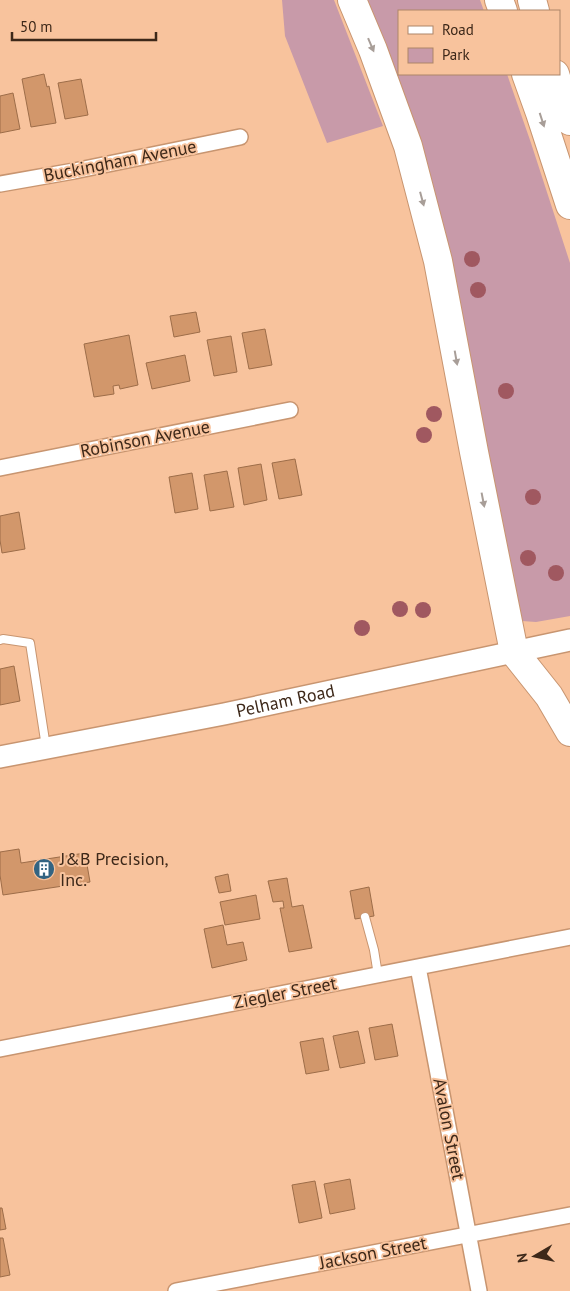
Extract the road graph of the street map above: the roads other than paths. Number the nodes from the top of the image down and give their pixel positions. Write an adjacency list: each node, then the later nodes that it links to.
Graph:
1 (352, 0): 12 (highway, one-way to 12)
2 (526, 75): 7 (highway, one-way to 7)
3 (555, 75): 4 (highway)
4 (570, 120)
5 (240, 137): 6 (street, Buckingham Avenue)
6 (0, 184)
7 (570, 205)
8 (290, 410): 9 (street, Robinson Avenue)
9 (0, 468)
10 (0, 640): 14 (lane)
11 (570, 640): 12 (main road, Pelham Road)
12 (514, 652): 13 (highway); 14 (main road, Pelham Road)
13 (570, 732)
14 (46, 749): 15 (main road, Pelham Road)
15 (0, 758)
16 (366, 917): 19 (lane)
17 (570, 937): 18 (street, Ziegler Street)
18 (418, 967): 19 (street, Ziegler Street); 22 (street, Avalon Street)
19 (378, 975): 20 (street, Ziegler Street)
20 (0, 1049)
21 (570, 1215): 22 (street, Jackson Street)
22 (469, 1234): 23 (street, Jackson Street); 24 (street, Avalon Street)
23 (176, 1291)
24 (479, 1291)

